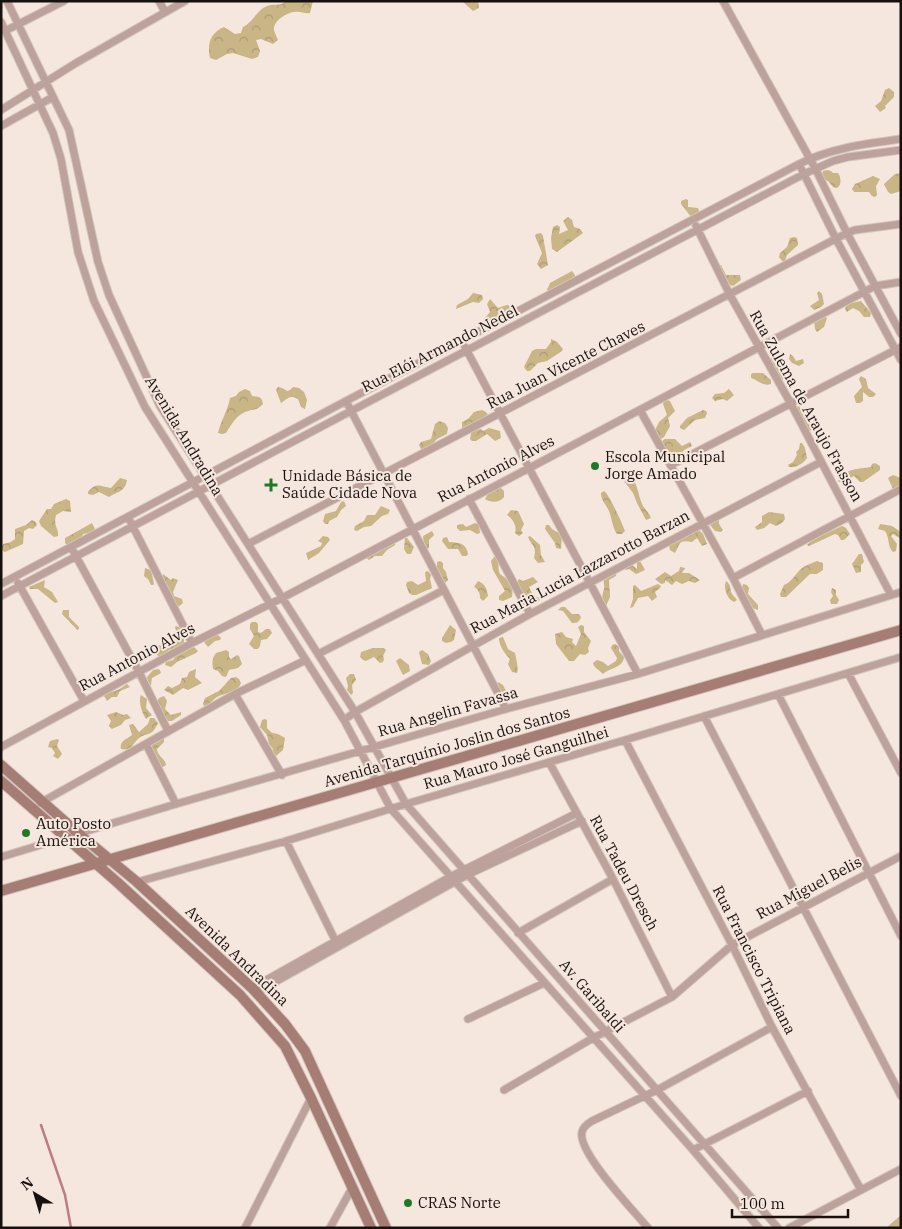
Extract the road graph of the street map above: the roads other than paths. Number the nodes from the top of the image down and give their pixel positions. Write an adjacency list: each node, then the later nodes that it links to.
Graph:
1 (7, 1): 8 (street, Av. Garibaldi)
2 (64, 1): 8 (street)
3 (159, 1): 6 (street)
4 (185, 1): 6 (street)
5 (724, 1): 18 (street)
6 (165, 12): 10 (street)
7 (1, 22): 9 (street, Avenida Andradina)
8 (19, 25): 9 (street); 10 (street, Av. Garibaldi)
9 (5, 32): 11 (street, Avenida Andradina)
10 (47, 83): 11 (street); 12 (street, Av. Garibaldi)
11 (33, 92): 13 (street, Avenida Andradina); 14 (street)
12 (53, 97): 13 (street); 46 (street, Av. Garibaldi)
13 (39, 105): 15 (street); 47 (street, Avenida Andradina)
14 (1, 110)
15 (1, 126)
16 (901, 139): 18 (street, Rua Elói Armando Nedel)
17 (901, 150): 20 (street, Rua Elói Armando Nedel)
18 (809, 159): 19 (street, Rua Elói Armando Nedel); 20 (street)
19 (799, 164): 21 (street); 22 (street, Rua Elói Armando Nedel)
20 (815, 168): 21 (street, Rua Elói Armando Nedel); 25 (street)
21 (804, 174): 24 (street, Rua Elói Armando Nedel); 26 (street)
22 (693, 219): 24 (street, Rua Zulema de Araujo Frasson); 32 (street, Rua Elói Armando Nedel)
23 (901, 224): 25 (street, Rua Juan Vicente Chaves)
24 (698, 229): 30 (street, Rua Zulema de Araujo Frasson); 35 (street, Rua Elói Armando Nedel)
25 (847, 234): 26 (street, Rua Juan Vicente Chaves); 28 (street)
26 (836, 239): 29 (street); 30 (street, Rua Juan Vicente Chaves)
27 (901, 282): 28 (street, Rua Antonio Alves)
28 (875, 286): 29 (street, Rua Antonio Alves); 31 (street)
29 (864, 292): 33 (street, Rua Antonio Alves); 34 (street)
30 (730, 295): 33 (street, Rua Zulema de Araujo Frasson); 41 (street, Rua Juan Vicente Chaves)
31 (901, 334)
32 (462, 341): 35 (street); 37 (street, Rua Elói Armando Nedel)
33 (759, 348): 38 (street, Rua Zulema de Araujo Frasson); 40 (street, Rua Antonio Alves)
34 (898, 348): 36 (street); 38 (street)
35 (467, 351): 39 (street, Rua Elói Armando Nedel); 41 (street)
36 (901, 360)
37 (346, 401): 39 (street); 46 (street, Rua Elói Armando Nedel)
38 (791, 404): 42 (street, Rua Zulema de Araujo Frasson); 43 (street)
39 (351, 410): 45 (street); 48 (street, Rua Elói Armando Nedel)
40 (640, 410): 43 (street); 44 (street, Rua Antonio Alves)
41 (500, 414): 44 (street); 45 (street, Rua Juan Vicente Chaves)
42 (822, 462): 52 (street, Rua Zulema de Araujo Frasson); 54 (street, Rua Maria Lucia Lazzarotto Barzan)
43 (671, 465): 54 (street)
44 (529, 468): 51 (street, Rua Antonio Alves); 62 (street)
45 (384, 474): 56 (street); 57 (street, Rua Juan Vicente Chaves)
46 (204, 476): 47 (street, Rua Elói Armando Nedel); 48 (street, Av. Garibaldi)
47 (194, 482): 50 (street, Avenida Andradina); 53 (street, Rua Elói Armando Nedel)
48 (211, 486): 50 (street, Rua Elói Armando Nedel); 57 (street, Av. Garibaldi)
49 (901, 489): 52 (street)
50 (200, 492): 55 (street, Rua Elói Armando Nedel); 70 (street, Avenida Andradina)
51 (469, 499): 56 (street, Rua Antonio Alves); 71 (street)
52 (850, 516): 61 (street); 67 (street, Rua Zulema de Araujo Frasson)
53 (128, 517): 55 (street); 58 (street, Rua Elói Armando Nedel)
54 (703, 523): 61 (street); 62 (street, Rua Maria Lucia Lazzarotto Barzan)
55 (133, 527): 59 (street, Rua Elói Armando Nedel); 74 (street)
56 (412, 529): 65 (street); 69 (street, Rua Antonio Alves)
57 (248, 544): 69 (street, Av. Garibaldi)
58 (71, 546): 59 (street); 60 (street, Rua Elói Armando Nedel)
59 (76, 556): 64 (street, Rua Elói Armando Nedel); 79 (street)
60 (15, 576): 63 (street, Rua Elói Armando Nedel); 64 (street)
61 (733, 578): 73 (street)
62 (590, 583): 71 (street, Rua Maria Lucia Lazzarotto Barzan); 81 (street)
63 (1, 584)
64 (20, 586): 68 (street, Rua Elói Armando Nedel); 84 (street)
65 (444, 590): 75 (street); 76 (street)
66 (901, 592): 67 (street, Rua Angelin Favassa)
67 (892, 594): 73 (street, Rua Angelin Favassa)
68 (1, 596)
69 (282, 598): 70 (street, Rua Antonio Alves); 76 (street, Av. Garibaldi)
70 (271, 604): 74 (street, Rua Antonio Alves); 78 (street, Avenida Andradina)
71 (530, 614): 75 (street, Rua Maria Lucia Lazzarotto Barzan)
72 (901, 630): 99 (street, Avenida Tarquínio Joslin dos Santos)
73 (762, 634): 81 (street, Rua Angelin Favassa)
74 (192, 643): 79 (street, Rua Antonio Alves)
75 (473, 645): 85 (street); 86 (street, Rua Maria Lucia Lazzarotto Barzan)
76 (318, 654): 86 (street, Av. Garibaldi)
77 (901, 657): 80 (street, Rua Mauro José Ganguilhei)
78 (306, 660): 82 (street); 88 (street, Avenida Andradina)
79 (139, 672): 84 (street, Rua Antonio Alves); 89 (street)
80 (848, 673): 83 (street, Rua Mauro José Ganguilhei); 97 (street)
81 (638, 674): 85 (street, Rua Angelin Favassa)
82 (236, 694): 89 (street); 98 (street)
83 (778, 694): 87 (street, Rua Mauro José Ganguilhei); 117 (street)
84 (84, 700): 92 (street, Rua Antonio Alves)
85 (506, 709): 93 (street, Rua Angelin Favassa)
86 (355, 712): 88 (street, Rua Maria Lucia Lazzarotto Barzan); 93 (street, Av. Garibaldi)
87 (704, 716): 90 (street, Rua Mauro José Ganguilhei); 122 (street)
88 (344, 720): 94 (street, Avenida Andradina)
89 (168, 730): 91 (street)
90 (625, 740): 95 (street, Rua Mauro José Ganguilhei); 126 (street, Rua Francisco Tripiana)
91 (146, 744): 102 (street); 103 (street)
92 (1, 747)
93 (375, 747): 94 (street, Rua Angelin Favassa); 99 (street, Av. Garibaldi)
94 (361, 752): 98 (street, Rua Angelin Favassa); 101 (street, Avenida Andradina)
95 (549, 762): 104 (street, Rua Mauro José Ganguilhei); 107 (street, Rua Tadeu Dresch)
96 (1, 765): 102 (street, Avenida Andradina)
97 (901, 773)
98 (282, 775): 103 (street, Rua Angelin Favassa)
99 (391, 779): 101 (street, Avenida Tarquínio Joslin dos Santos); 104 (street, Av. Garibaldi)
100 (1, 781): 105 (street, Avenida Andradina)
101 (378, 783): 106 (street, Av. Garibaldi); 114 (street, Avenida Tarquínio Joslin dos Santos)
102 (42, 802): 105 (street); 109 (street, Avenida Andradina)
103 (176, 804): 109 (street, Rua Angelin Favassa)
104 (406, 804): 106 (street, Rua Mauro José Ganguilhei); 116 (street, Av. Garibaldi)
105 (33, 809): 110 (street, Avenida Andradina)
106 (391, 809): 111 (street, Rua Mauro José Ganguilhei); 118 (street, Av. Garibaldi)
107 (577, 813): 108 (street, Rua Tadeu Dresch); 116 (street)
108 (582, 821): 116 (street); 119 (street, Rua Tadeu Dresch)
109 (79, 834): 110 (street, Rua Angelin Favassa); 114 (street, Avenida Andradina)
110 (66, 838): 113 (street, Rua Angelin Favassa); 115 (street, Avenida Andradina)
111 (286, 841): 120 (street, Rua Mauro José Ganguilhei); 125 (street)
112 (901, 856): 117 (street, Rua Miguel Belis)
113 (1, 857)
114 (110, 860): 115 (street, Avenida Tarquínio Joslin dos Santos); 120 (street, Avenida Andradina)
115 (95, 864): 121 (street, Avenida Tarquínio Joslin dos Santos); 139 (street, Avenida Andradina)
116 (465, 873): 118 (street); 123 (street, Av. Garibaldi)
117 (868, 873): 122 (street, Rua Miguel Belis); 124 (street)
118 (452, 879): 125 (street); 127 (street, Av. Garibaldi)
119 (613, 879): 123 (street); 129 (street, Rua Tadeu Dresch)
120 (138, 882): 128 (street, Avenida Andradina)
121 (1, 891)
122 (804, 906): 126 (street, Rua Miguel Belis); 138 (street)
123 (518, 933): 132 (street, Av. Garibaldi)
124 (901, 936)
125 (337, 944): 128 (street)
126 (732, 945): 129 (street, Rua Miguel Belis); 131 (street, Rua Francisco Tripiana)
127 (544, 983): 130 (street); 133 (street, Av. Garibaldi)
128 (255, 990): 142 (street, Avenida Andradina)
129 (672, 997): 132 (street, Rua Miguel Belis)
130 (468, 1019)
131 (772, 1027): 135 (street); 136 (street, Rua Francisco Tripiana)
132 (606, 1032): 133 (street, Rua Miguel Belis); 135 (street, Av. Garibaldi)
133 (593, 1038): 134 (street, Rua Miguel Belis); 137 (street, Av. Garibaldi)
134 (504, 1090)
135 (657, 1090): 137 (street); 140 (street, Av. Garibaldi)
136 (808, 1091): 140 (street); 146 (street, Rua Francisco Tripiana)
137 (644, 1096): 141 (street, Av. Garibaldi); 151 (street)
138 (901, 1096)
139 (311, 1098): 143 (street, Avenida Andradina); 147 (street)
140 (705, 1145): 141 (street); 153 (street, Av. Garibaldi)
141 (693, 1150): 152 (street, Av. Garibaldi)
142 (351, 1153): 143 (street); 150 (street, Avenida Andradina)
143 (339, 1158): 145 (street, Avenida Andradina)
144 (901, 1169): 146 (street)
145 (352, 1188): 148 (street); 149 (street, Avenida Andradina)
146 (861, 1190): 154 (street)
147 (245, 1228)
148 (330, 1228)
149 (371, 1228)
150 (386, 1228)
151 (648, 1228)
152 (759, 1228)
153 (778, 1228)
154 (788, 1228)

